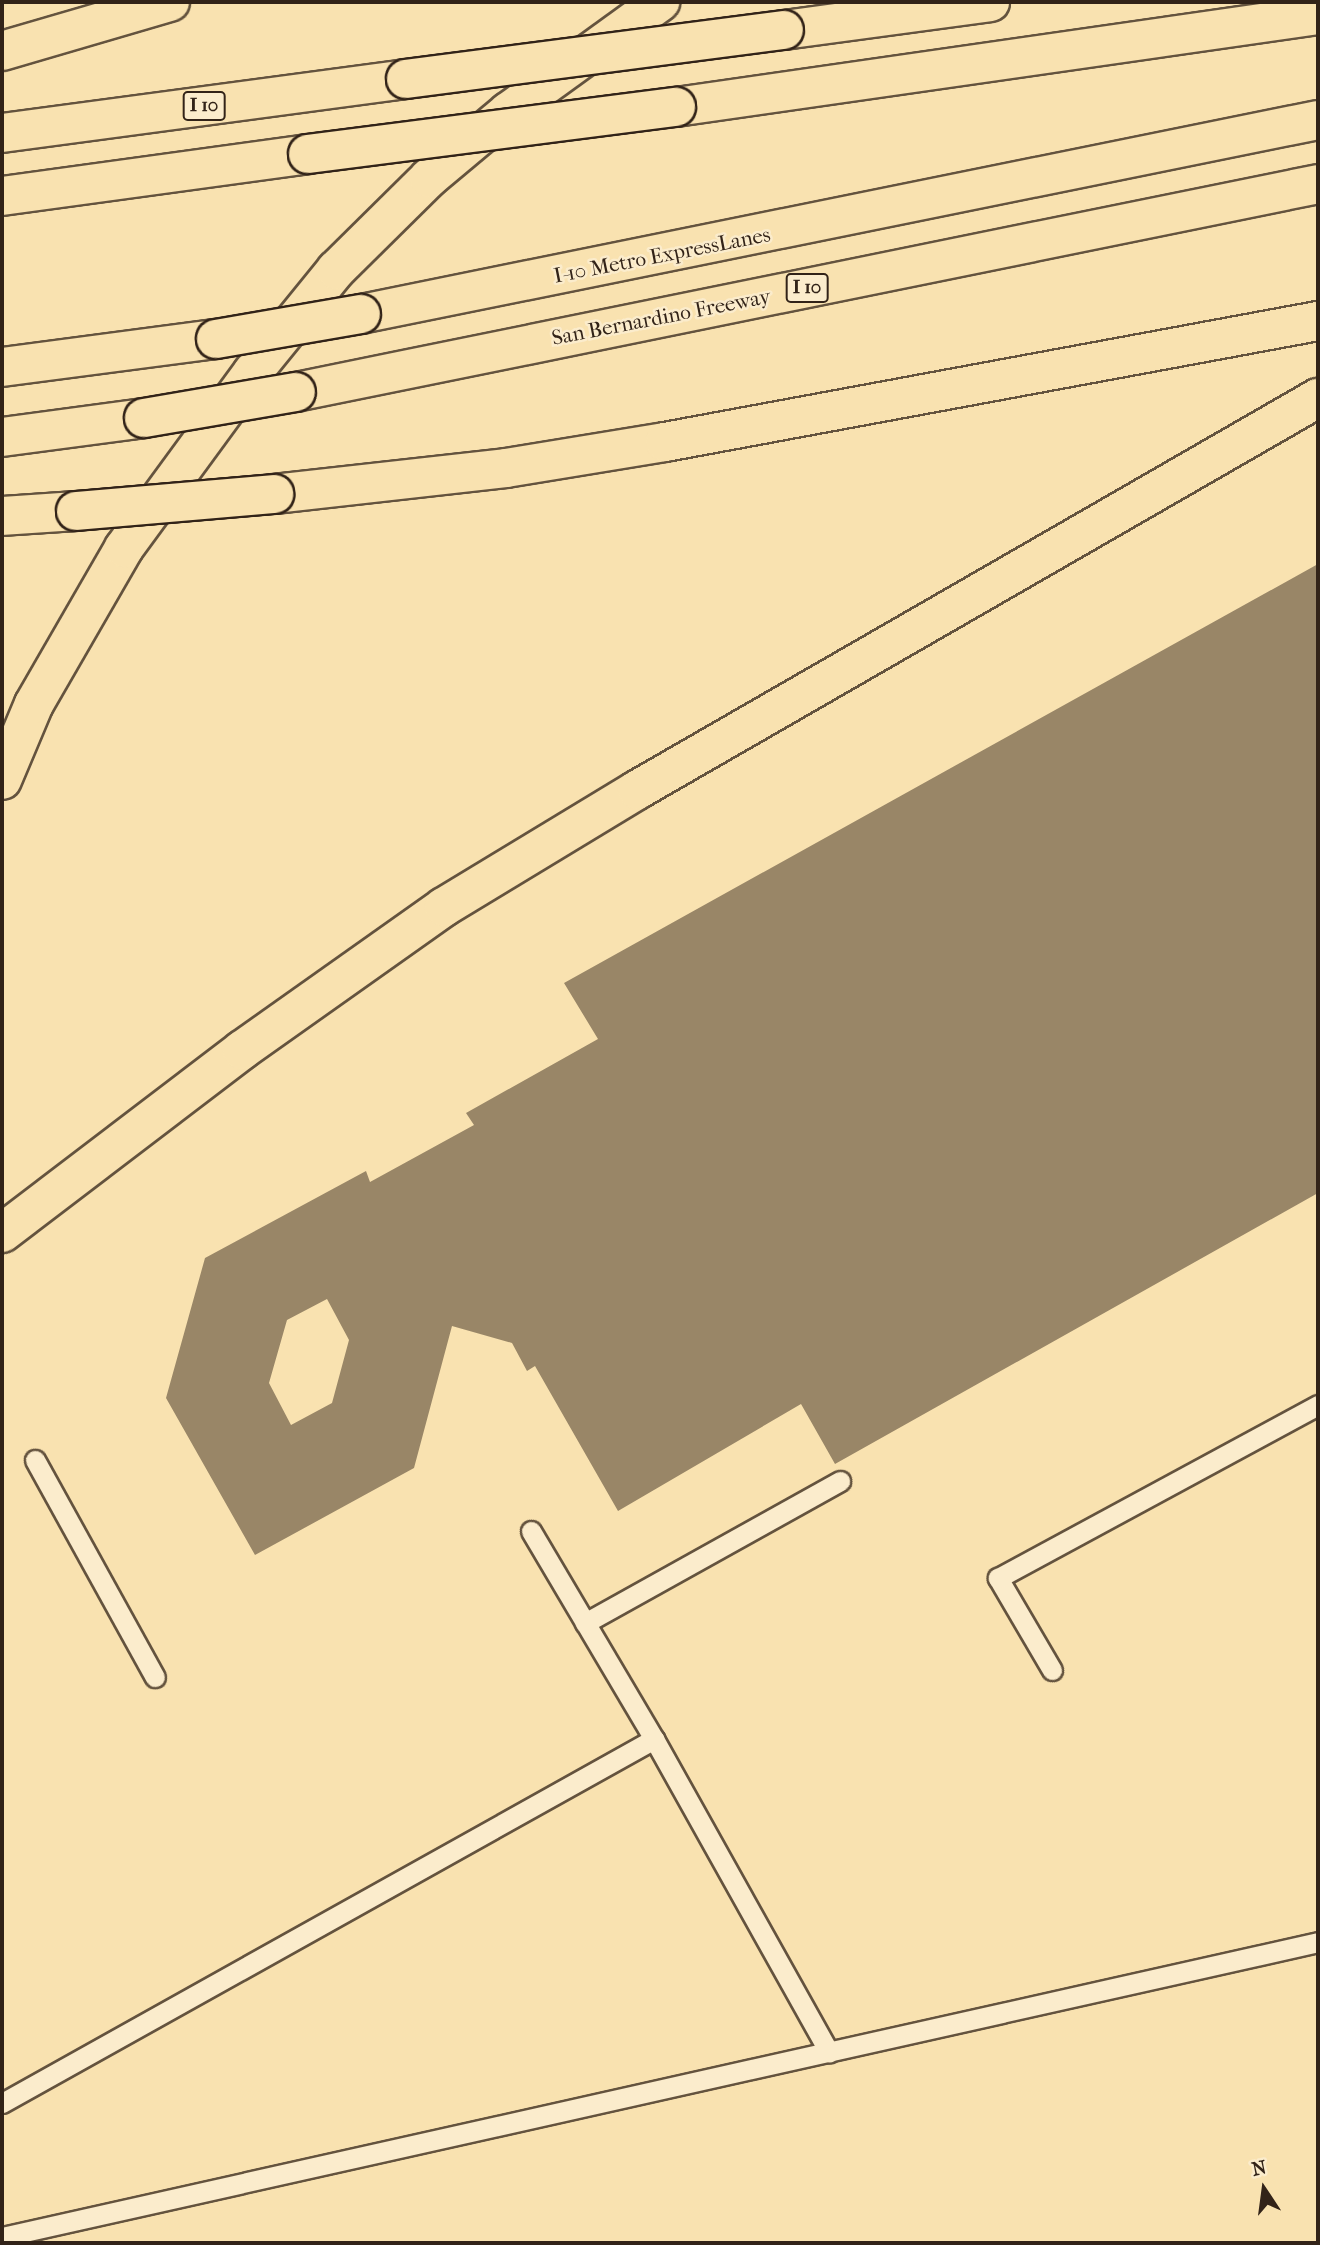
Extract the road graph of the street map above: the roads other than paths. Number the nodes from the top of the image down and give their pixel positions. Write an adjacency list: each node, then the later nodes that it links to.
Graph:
1 (170, 2): 5 (highway)
2 (660, 2): 15 (highway)
3 (990, 2): 7 (highway, I 10, bridge)
4 (1318, 15): 9 (highway, bridge)
5 (2, 51)
6 (1318, 120): 11 (highway, I-10 Metro ExpressLanes, bridge)
7 (2, 133)
8 (1318, 184): 13 (highway, San Bernardino Freeway / I 10, bridge)
9 (2, 196)
10 (1318, 321): 14 (highway, bridge)
11 (2, 367)
12 (1318, 398): 16 (highway)
13 (2, 437)
14 (2, 516)
15 (2, 780)
16 (2, 1233)
17 (1318, 1405): 22 (lane)
18 (35, 1460): 23 (lane)
19 (841, 1481): 21 (lane)
20 (531, 1531): 21 (lane)
21 (585, 1623): 24 (lane)
22 (1052, 1670)
23 (155, 1678)
24 (654, 1739): 26 (lane); 27 (lane)
25 (1318, 1942): 26 (lane)
26 (829, 2052): 28 (lane)
27 (2, 2103)
28 (2, 2237)

